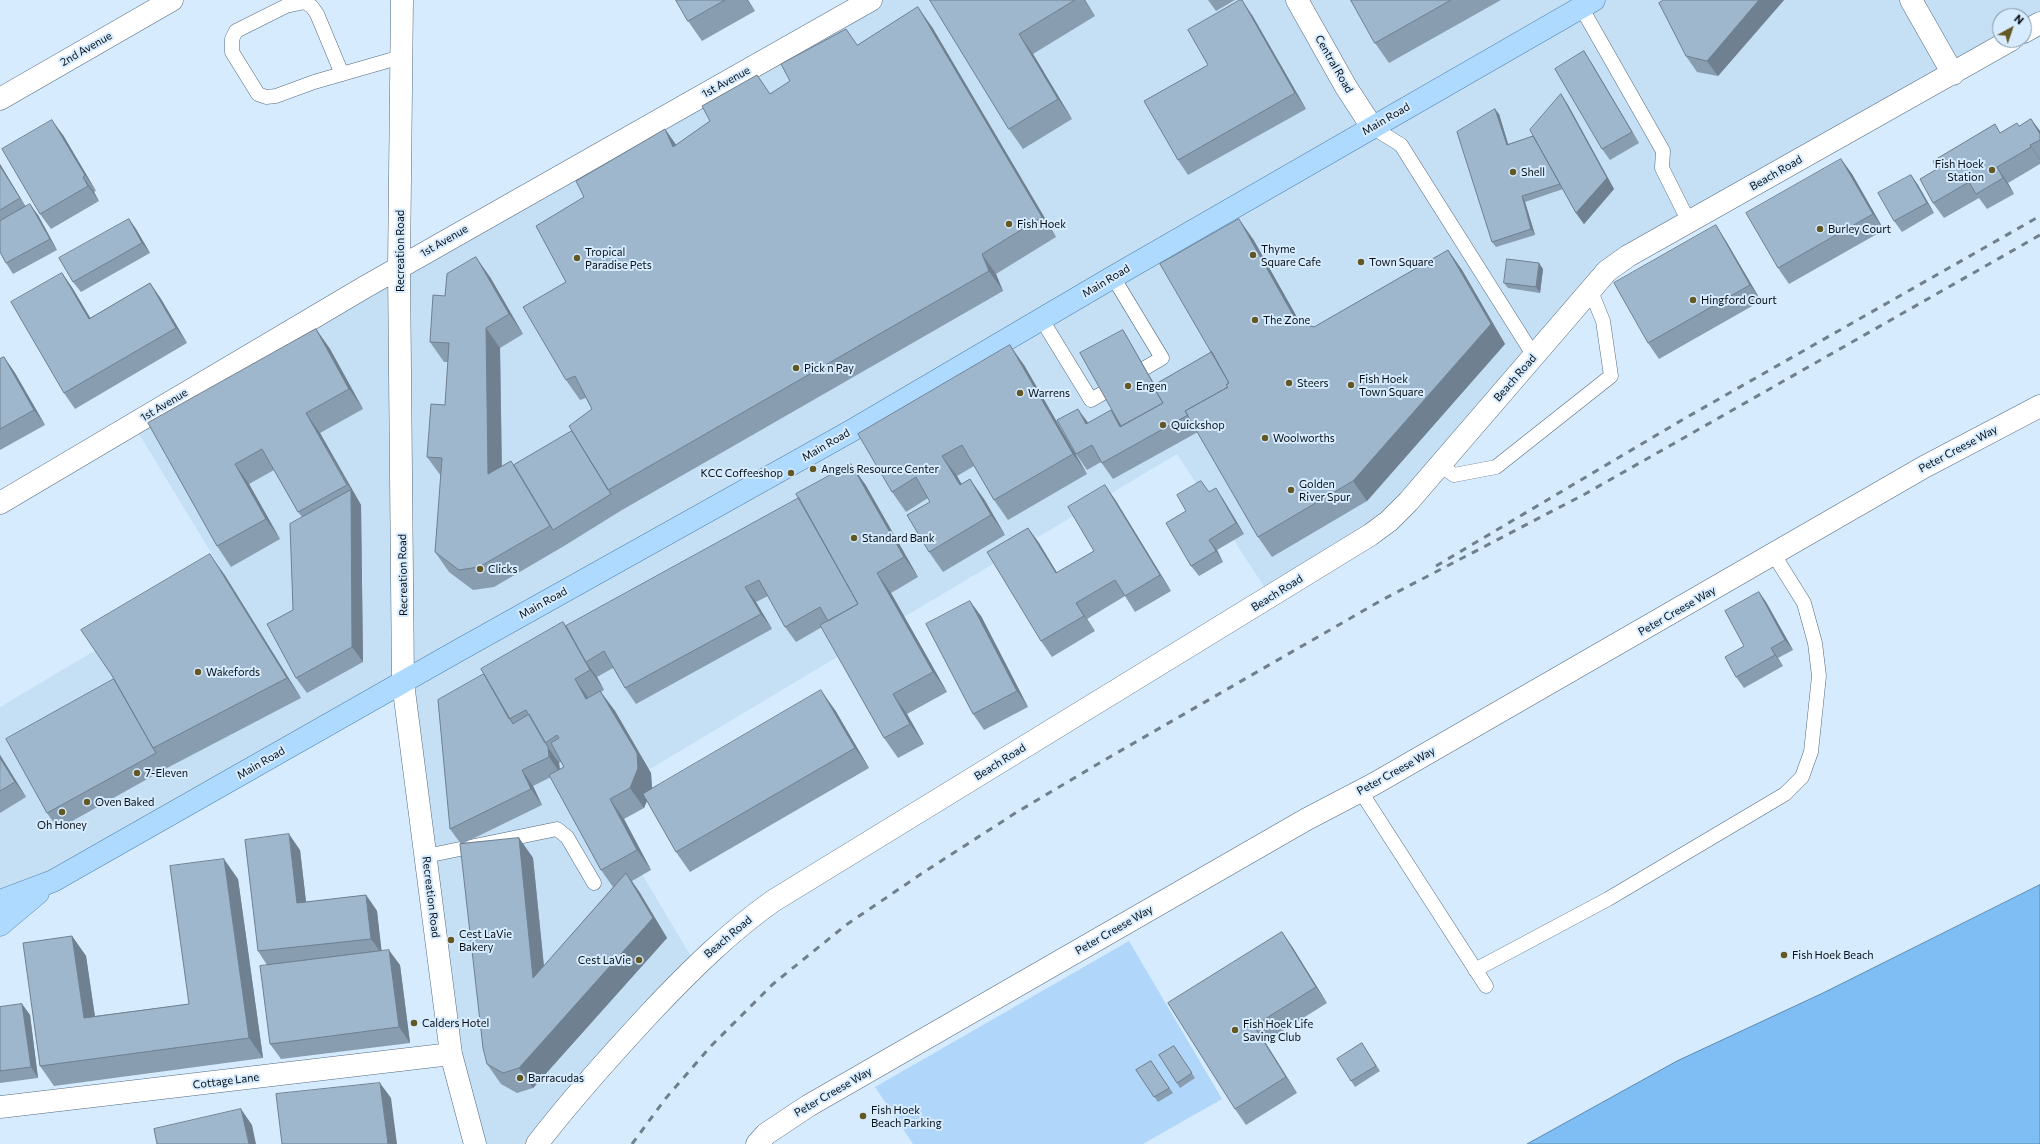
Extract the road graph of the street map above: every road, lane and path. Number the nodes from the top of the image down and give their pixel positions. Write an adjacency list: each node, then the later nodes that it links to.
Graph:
1 (172, 0): 11 (street, 2nd Avenue)
2 (402, 0): 8 (street, Recreation Road)
3 (871, 0): 14 (street, 1st Avenue)
4 (1297, 0): 12 (street, Central Road)
5 (1911, 0): 10 (street)
6 (1587, 4): 12 (main road, Main Road); 13 (lane)
7 (1997, 48): 10 (street, Beach Road)
8 (401, 57): 9 (lane); 14 (street, Recreation Road)
9 (342, 74): 9 (lane)
10 (1953, 74): 13 (street, Beach Road)
11 (0, 99)
12 (1372, 127): 15 (main road, Main Road); 18 (lane)
13 (1689, 222): 16 (street, Beach Road)
14 (399, 267): 23 (street, 1st Avenue); 25 (street, Recreation Road)
15 (1113, 277): 17 (main road, Main Road); 19 (lane)
16 (1590, 289): 18 (street, Beach Road); 22 (lane)
17 (1042, 320): 20 (lane); 25 (main road, Main Road)
18 (1534, 356): 22 (street, Beach Road)
19 (1145, 368)
20 (1104, 393)
21 (2040, 406): 24 (street, Peter Creese Way)
22 (1440, 465): 37 (street, Beach Road)
23 (0, 502)
24 (1774, 555): 26 (street, Peter Creese Way); 32 (lane)
25 (403, 683): 27 (street, Recreation Road); 28 (main road, Main Road)
26 (1361, 792): 32 (lane); 38 (street, Peter Creese Way)
27 (426, 856): 29 (lane); 34 (street, Recreation Road)
28 (53, 881): 30 (main road, Main Road); 31 (main road, Main Road)
29 (594, 883)
30 (0, 901)
31 (0, 925)
32 (1476, 970): 33 (lane)
33 (1486, 986)
34 (451, 1054): 35 (street, Cottage Lane); 36 (street, Recreation Road)
35 (0, 1107)
36 (475, 1144)
37 (537, 1144)
38 (757, 1144)

